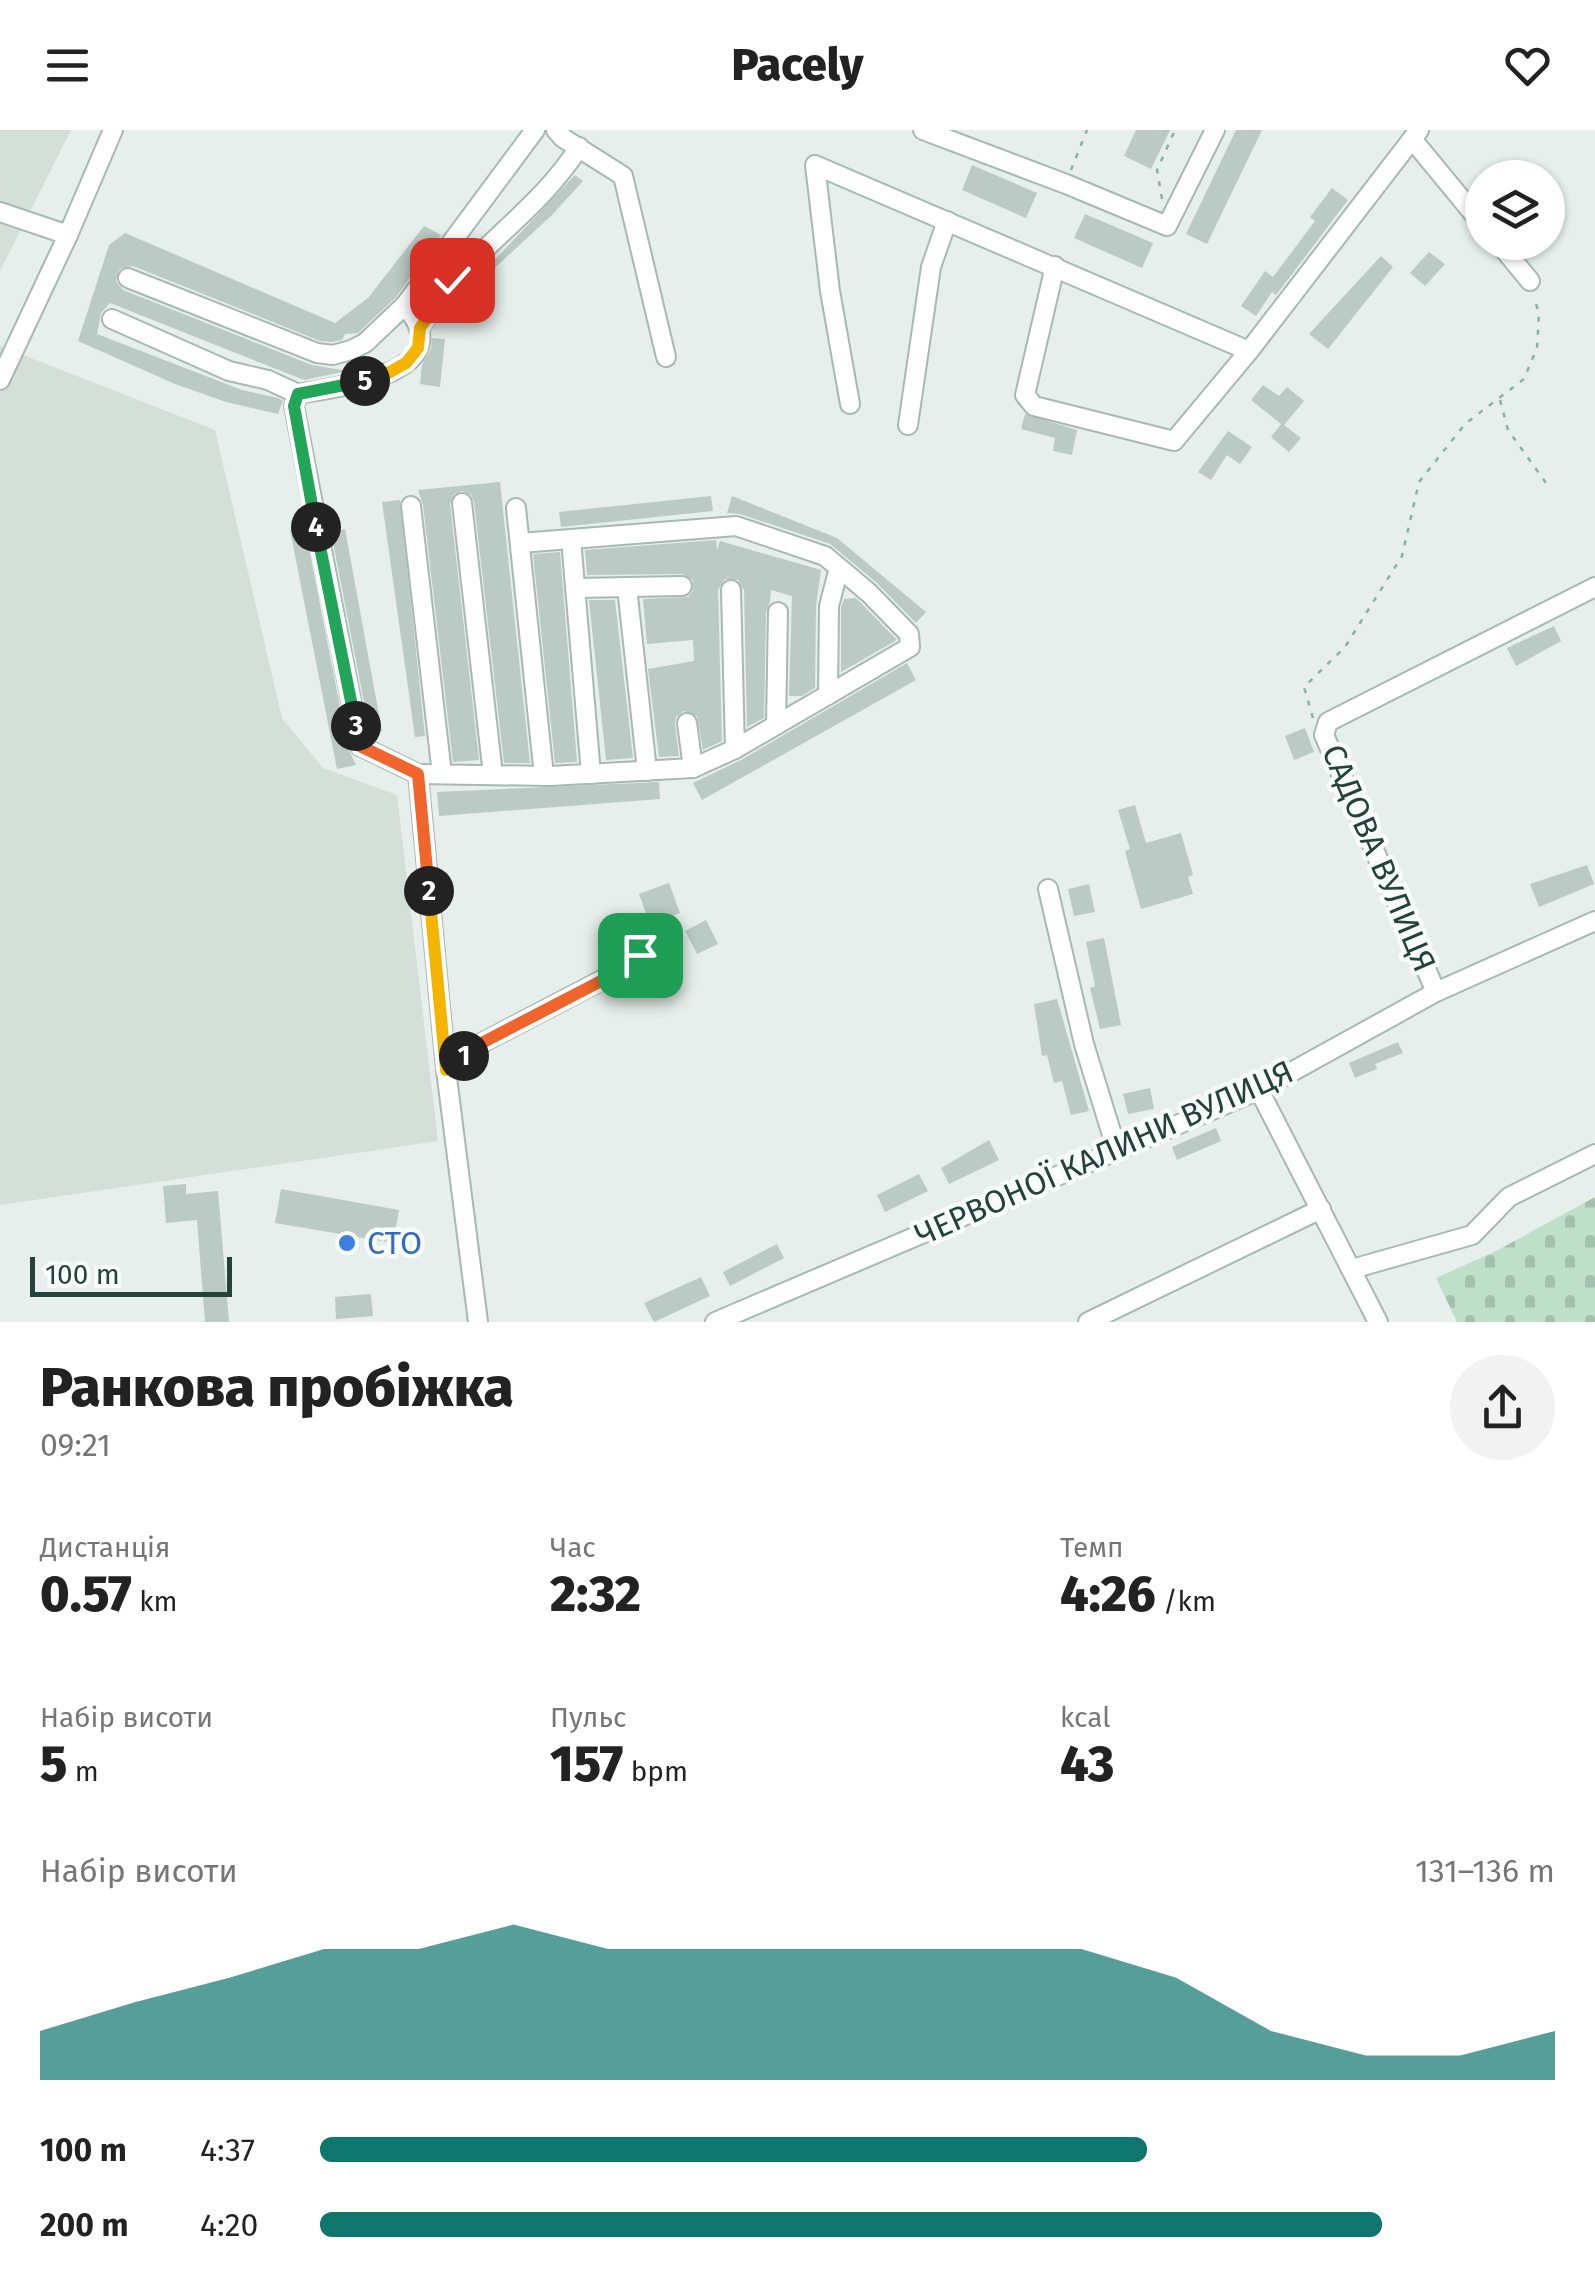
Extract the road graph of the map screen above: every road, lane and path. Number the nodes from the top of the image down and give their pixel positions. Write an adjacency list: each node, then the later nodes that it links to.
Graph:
1 (113, 130): 15 (street)
2 (536, 130): 20 (street)
3 (556, 130): 9 (street)
4 (923, 130): 10 (street)
5 (1087, 130): 10 (path)
6 (1175, 130): 14 (path)
7 (1215, 130): 14 (street)
8 (1416, 134): 11 (street); 23 (street)
9 (579, 147): 22 (street); 24 (street)
10 (1066, 184): 14 (street)
11 (1465, 201)
12 (0, 212): 15 (street)
13 (947, 220): 17 (street); 28 (street); 29 (street)
14 (1166, 226)
15 (68, 235): 25 (street)
16 (1513, 260): 19 (street)
17 (1056, 266): 23 (street); 23 (street)
18 (128, 278): 20 (street)
19 (1530, 281): 27 (path)
20 (405, 305): 22 (street)
21 (112, 319): 26 (street)
22 (420, 328): 26 (street)
23 (1250, 351)
24 (666, 357)
25 (0, 380)
26 (298, 394): 50 (street)
27 (1499, 398): 30 (path); 46 (path)
28 (850, 404)
29 (908, 426)
30 (1546, 484)
31 (462, 502): 53 (street)
32 (410, 506): 51 (street)
33 (516, 508): 35 (street)
34 (571, 539): 35 (street); 36 (street); 40 (street)
35 (520, 543): 54 (street)
36 (839, 568): 43 (street); 43 (street)
37 (682, 586): 38 (street)
38 (627, 587): 40 (street); 49 (street)
39 (1595, 587): 46 (street, САДОВА ВУЛИЦЯ)
40 (575, 588): 52 (street)
41 (731, 590): 47 (street)
42 (778, 612): 45 (street)
43 (828, 695): 45 (street)
44 (688, 723): 48 (street)
45 (776, 725): 47 (street)
46 (1324, 735): 58 (street, САДОВА ВУЛИЦЯ)
47 (735, 750): 48 (street)
48 (693, 768): 49 (street)
49 (646, 772): 52 (street)
50 (418, 774): 51 (street); 59 (street)
51 (442, 774): 53 (street)
52 (591, 774): 54 (street)
53 (493, 775): 54 (street)
54 (544, 776)
55 (1048, 889): 61 (street)
56 (1595, 921): 58 (street, ЧЕРВОНОЇ КАЛИНИ ВУЛИЦЯ)
57 (640, 955): 59 (street)
58 (1436, 992): 60 (street, ЧЕРВОНОЇ КАЛИНИ ВУЛИЦЯ)
59 (446, 1070): 65 (street)
60 (1260, 1090): 61 (street, ЧЕРВОНОЇ КАЛИНИ ВУЛИЦЯ); 63 (street)
61 (1117, 1150): 66 (street, ЧЕРВОНОЇ КАЛИНИ ВУЛИЦЯ)
62 (1595, 1154): 64 (street)
63 (1321, 1209): 64 (street); 67 (street)
64 (1352, 1269): 68 (street)
65 (478, 1322)
66 (715, 1322)
67 (1088, 1322)
68 (1378, 1322)

